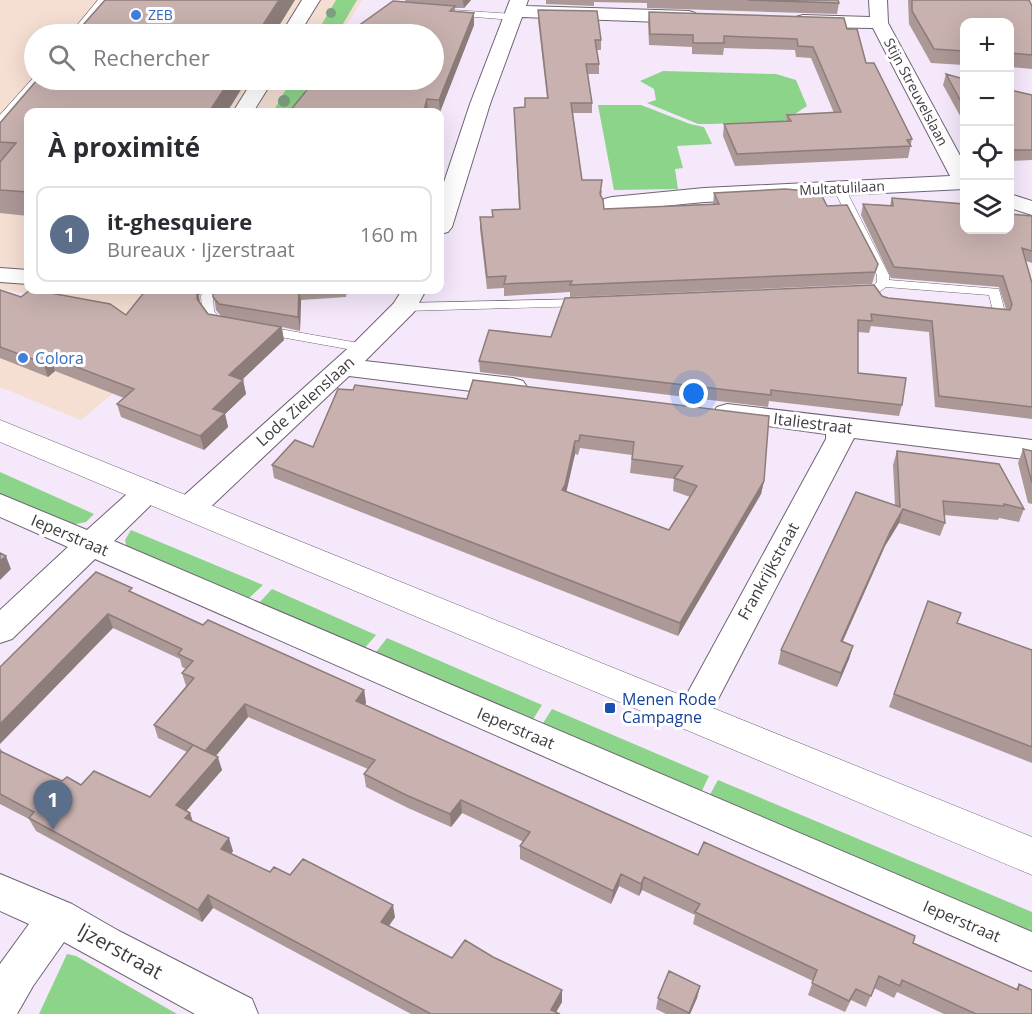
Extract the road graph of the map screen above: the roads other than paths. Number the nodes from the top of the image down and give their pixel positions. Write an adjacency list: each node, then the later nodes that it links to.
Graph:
1 (103, 0): 9 (lane)
2 (311, 0): 10 (street)
3 (878, 0): 8 (street, Stijn Streuvelslaan)
4 (516, 9): 5 (lane); 6 (street); 21 (street)
5 (446, 12)
6 (705, 17)
7 (786, 20): 8 (street)
8 (879, 23): 15 (street, Stijn Streuvelslaan)
9 (83, 24)
10 (296, 24)
11 (26, 90): 14 (lane)
12 (257, 90): 13 (street)
13 (246, 108)
14 (0, 121)
15 (963, 180)
16 (960, 182): 17 (street, Multatulilaan)
17 (839, 188): 19 (street, Multatulilaan); 24 (lane)
18 (1014, 202): 20 (street)
19 (612, 204)
20 (1032, 208)
21 (444, 215)
22 (0, 275): 23 (street)
23 (24, 278)
24 (879, 286): 25 (lane); 29 (lane); 30 (lane)
25 (841, 291)
26 (209, 294): 31 (lane)
27 (409, 298): 28 (lane); 31 (street, Lode Zielenslaan)
28 (592, 302)
29 (885, 303)
30 (977, 313)
31 (364, 348): 32 (street, Lode Zielenslaan)
32 (343, 367): 33 (street); 40 (street, Lode Zielenslaan)
33 (533, 390)
34 (698, 409): 35 (street, Italiestraat)
35 (841, 426): 37 (street, Italiestraat); 43 (street, Frankrijkstraat)
36 (0, 430): 38 (street)
37 (1032, 450)
38 (148, 491): 40 (street); 41 (street)
39 (0, 505): 41 (street, Ieperstraat)
40 (190, 508): 43 (street)
41 (90, 543): 42 (street); 47 (street, Ieperstraat)
42 (0, 630)
43 (692, 716): 44 (street)
44 (1032, 856)
45 (0, 892): 46 (street, Ijzerstraat)
46 (58, 917): 48 (street); 49 (street, Ijzerstraat)
47 (1032, 952)
48 (0, 1003)
49 (219, 1010)

